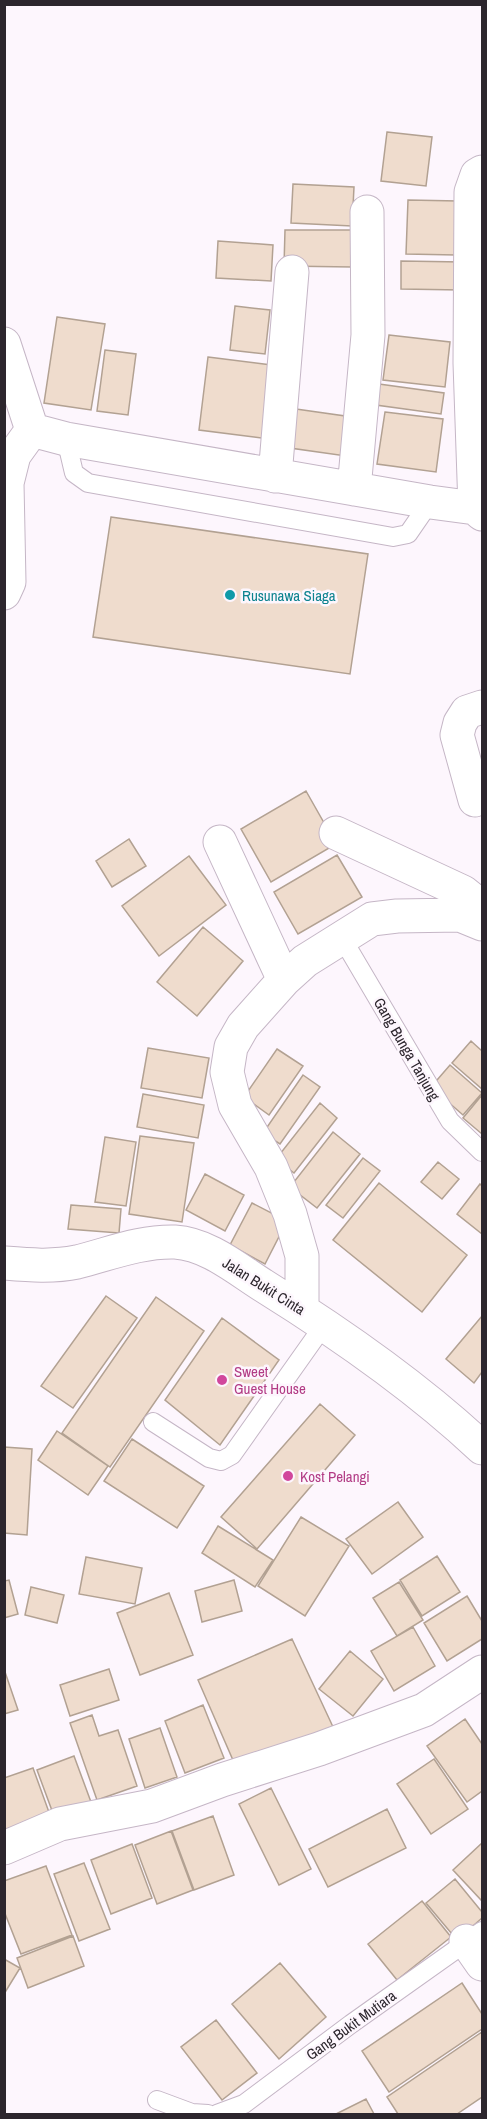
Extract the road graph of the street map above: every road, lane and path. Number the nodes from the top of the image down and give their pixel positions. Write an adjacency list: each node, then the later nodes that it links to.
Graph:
1 (483, 172): 10 (street)
2 (367, 212): 8 (street)
3 (292, 272): 7 (street)
4 (7, 362): 5 (street)
5 (32, 430): 6 (street); 11 (street)
6 (66, 439): 7 (street); 9 (lane)
7 (275, 476): 8 (street)
8 (354, 489): 9 (street)
9 (430, 502): 10 (street)
10 (479, 511)
11 (4, 593)
12 (483, 707): 13 (street)
13 (475, 800)
14 (336, 833): 16 (street)
15 (220, 842): 19 (street)
16 (483, 907)
17 (483, 924): 18 (street)
18 (342, 938): 19 (street); 20 (lane, Gang Bunga Tanjung)
19 (284, 980): 22 (street)
20 (483, 1152)
21 (4, 1263): 22 (street, Jalan Bukit Cinta)
22 (313, 1318): 23 (lane); 24 (street, Jalan Bukit Cinta)
23 (153, 1422)
24 (483, 1448)
25 (483, 1672): 26 (street)
26 (4, 1848)
27 (477, 1945): 30 (lane, Gang Bukit Mutiara)
28 (157, 2100): 29 (lane)
29 (208, 2115)
30 (217, 2115)

